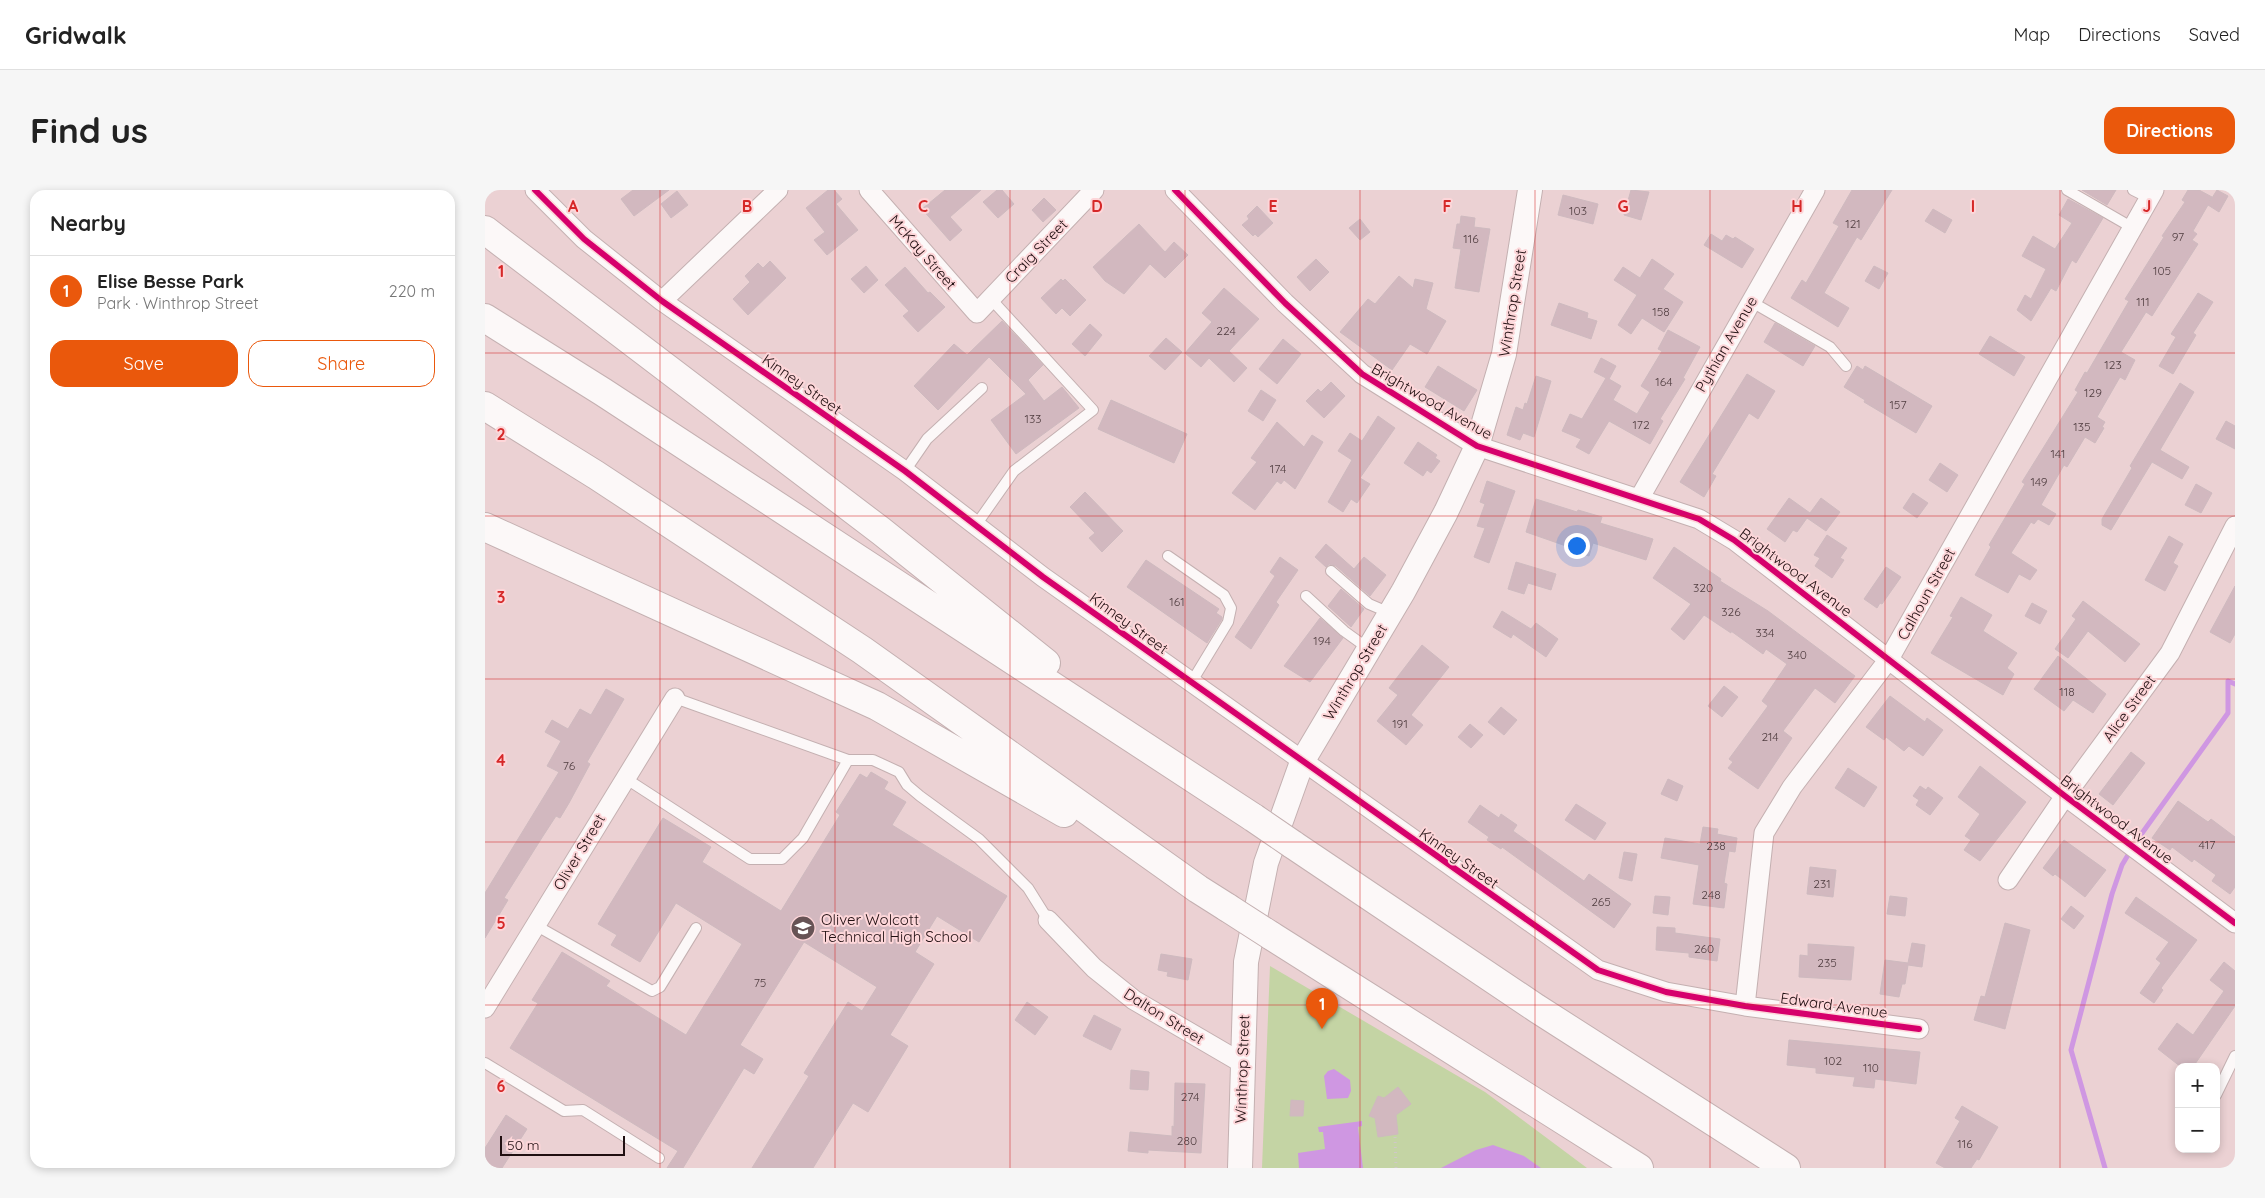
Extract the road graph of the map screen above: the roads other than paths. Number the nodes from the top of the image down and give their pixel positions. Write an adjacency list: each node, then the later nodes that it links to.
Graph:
1 (535, 190): 13 (street, Kinney Street)
2 (778, 190): 13 (street)
3 (869, 190): 15 (street, McKay Street)
4 (1094, 190): 12 (street, Craig Street)
5 (1175, 190): 20 (street, Brightwood Avenue)
6 (1530, 190): 20 (street, Winthrop Street)
7 (1815, 190): 14 (street, Pythian Avenue)
8 (2067, 190): 10 (lane)
9 (2145, 193): 10 (street, Calhoun Street)
10 (2133, 228): 31 (street, Calhoun Street)
11 (485, 230): 34 (highway)
12 (991, 299): 15 (street, Craig Street); 23 (lane)
13 (662, 301): 21 (street, Kinney Street)
14 (1750, 301): 17 (lane); 22 (street, Pythian Avenue)
15 (977, 313)
16 (485, 318): 34 (highway)
17 (1846, 366)
18 (982, 388): 21 (lane)
19 (485, 406): 40 (highway)
20 (1477, 446): 22 (street, Brightwood Avenue); 29 (street, Winthrop Street)
21 (905, 471): 23 (street, Kinney Street)
22 (1639, 499): 31 (street, Brightwood Avenue)
23 (976, 525): 32 (street, Kinney Street)
24 (2235, 526): 38 (street, Alice Street)
25 (485, 527): 40 (highway)
26 (1168, 556): 32 (lane)
27 (1331, 571): 29 (lane)
28 (1306, 596): 30 (lane)
29 (1390, 612): 30 (street, Winthrop Street)
30 (1369, 649): 36 (street, Winthrop Street)
31 (1889, 659): 38 (street, Brightwood Avenue); 45 (street, Calhoun Street)
32 (1191, 682): 36 (street, Kinney Street)
33 (675, 698): 35 (lane); 37 (street, Oliver Street)
34 (1161, 755): 55 (highway, bridge)
35 (848, 760): 37 (lane); 41 (lane)
36 (1302, 762): 45 (street, Kinney Street); 50 (street, Winthrop Street)
37 (625, 778): 43 (street, Oliver Street)
38 (2065, 796): 39 (street, Alice Street); 42 (street, Brightwood Avenue)
39 (2008, 880)
40 (1198, 889): 54 (highway, bridge)
41 (1048, 920): 50 (street, Dalton Street)
42 (2235, 923)
43 (535, 925): 44 (lane); 46 (street, Oliver Street)
44 (696, 928)
45 (1745, 1006): 47 (street, Edward Avenue)
46 (485, 1008)
47 (1919, 1029)
48 (2235, 1056): 51 (lane)
49 (485, 1063): 52 (lane)
50 (1242, 1063): 53 (street, Winthrop Street)
51 (2220, 1088)
52 (659, 1158)
53 (1240, 1168)
54 (1639, 1168)
55 (1786, 1168)

